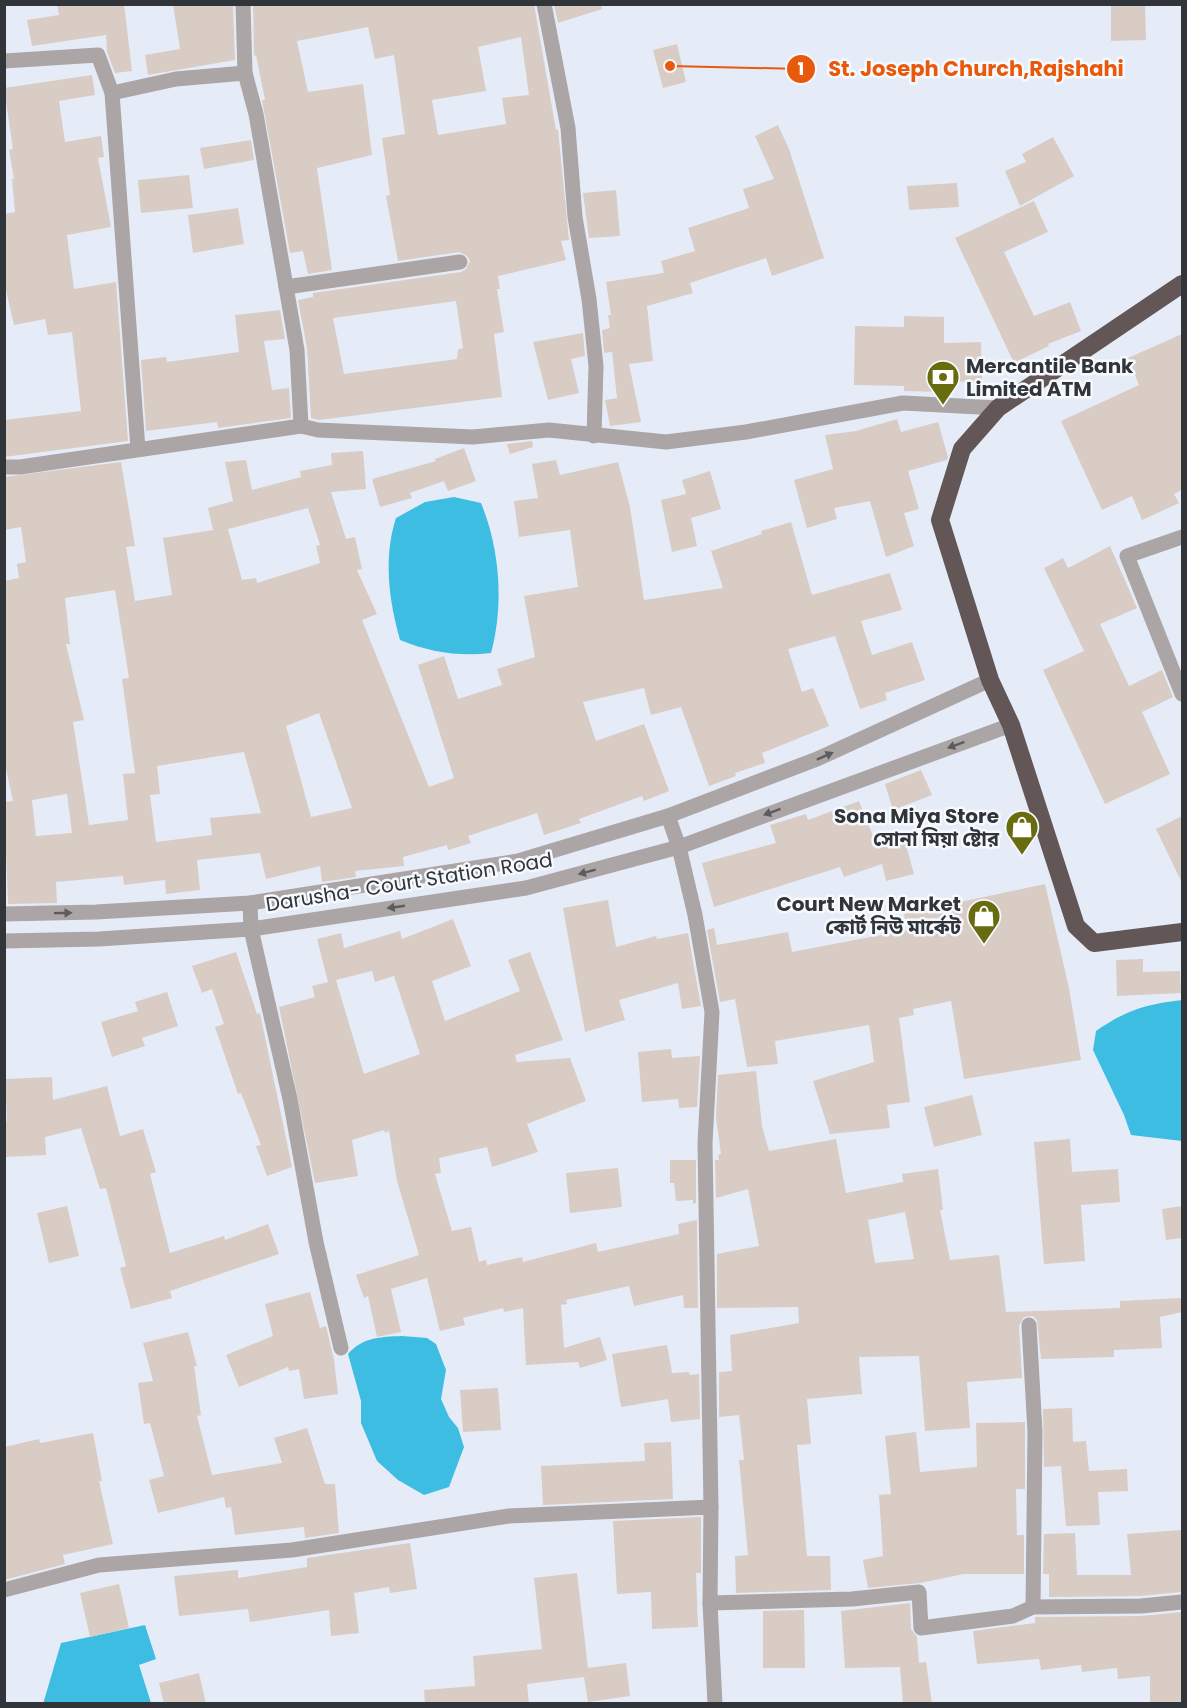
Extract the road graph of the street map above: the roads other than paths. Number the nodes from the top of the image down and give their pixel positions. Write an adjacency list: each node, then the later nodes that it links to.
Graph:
1 (243, 4): 4 (street)
2 (544, 4): 11 (street)
3 (4, 61): 5 (street)
4 (245, 73): 5 (street); 8 (street)
5 (112, 93): 12 (street)
6 (460, 262): 8 (street)
7 (1182, 285): 9 (highway)
8 (286, 287): 10 (street)
9 (998, 408): 11 (street); 15 (highway)
10 (301, 426): 11 (street); 12 (street)
11 (594, 436)
12 (138, 449): 13 (street)
13 (4, 467)
14 (1182, 537): 16 (street)
15 (990, 680): 17 (highway); 18 (street, Darusha- Court Station Road, one-way to 15)
16 (1182, 694)
17 (1011, 725): 19 (street, Darusha- Court Station Road, one-way to 19); 23 (highway)
18 (668, 816): 19 (street); 20 (street, Darusha- Court Station Road)
19 (678, 847): 22 (street, Darusha- Court Station Road, one-way to 22); 27 (street)
20 (250, 903): 21 (street, Darusha- Court Station Road, one-way to 20); 22 (street)
21 (4, 914)
22 (251, 928): 24 (street, Darusha- Court Station Road); 26 (street)
23 (1182, 932)
24 (4, 941)
25 (1029, 1325): 31 (street)
26 (341, 1348)
27 (711, 1507): 28 (street); 30 (street)
28 (4, 1590)
29 (1182, 1602): 31 (street)
30 (710, 1603): 31 (street); 32 (street)
31 (1033, 1607)
32 (716, 1704)

